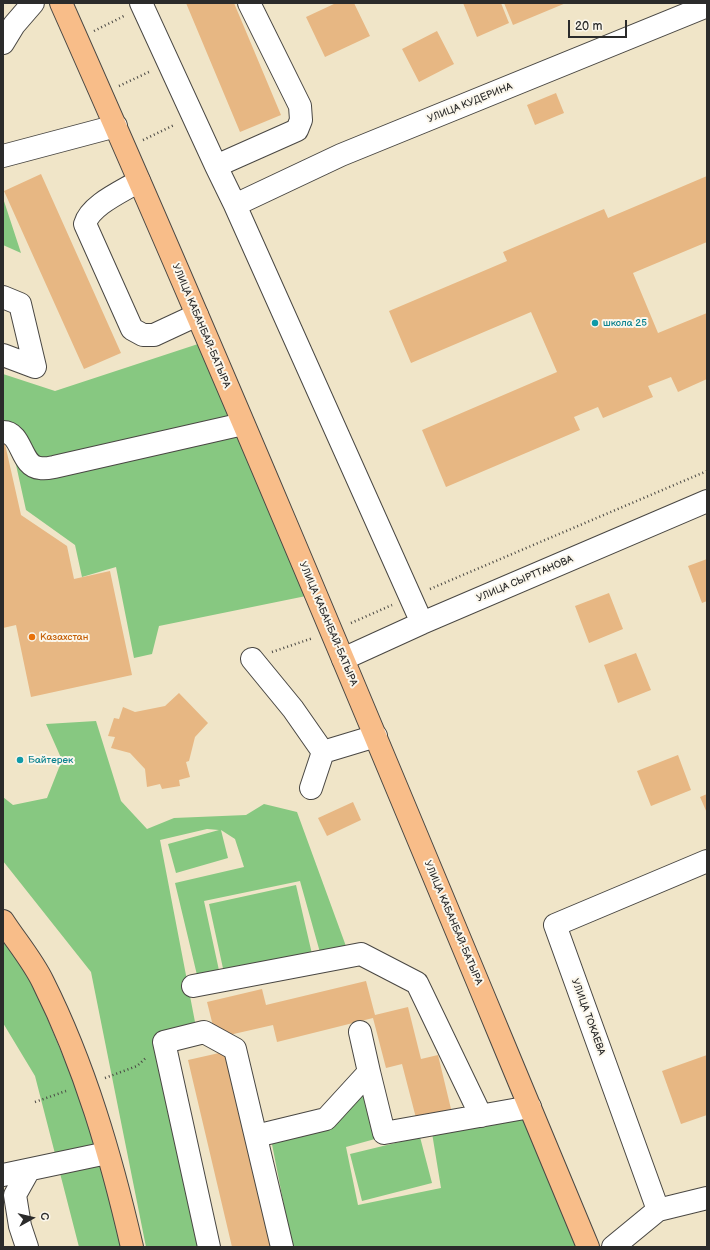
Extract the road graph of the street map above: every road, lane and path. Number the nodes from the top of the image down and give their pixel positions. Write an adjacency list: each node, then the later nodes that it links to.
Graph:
1 (33, 3): 7 (street)
2 (61, 3): 6 (main road, УЛИЦА КАБАНБАЙ-БАТЫРА)
3 (249, 3): 14 (street)
4 (142, 5): 6 (path); 8 (street)
5 (707, 6): 16 (street, УЛИЦА КУДЕРИНА)
6 (77, 39): 9 (main road, УЛИЦА КАБАНБАЙ-БАТЫРА)
7 (3, 43)
8 (169, 62): 9 (path); 10 (street)
9 (102, 95): 11 (main road, УЛИЦА КАБАНБАЙ-БАТЫРА)
10 (193, 116): 12 (path); 14 (street)
11 (116, 126): 12 (main road, УЛИЦА КАБАНБАЙ-БАТЫРА); 13 (street)
12 (125, 148): 15 (main road, УЛИЦА КАБАНБАЙ-БАТЫРА)
13 (3, 156)
14 (216, 166): 16 (street)
15 (139, 181): 18 (main road, УЛИЦА КАБАНБАЙ-БАТЫРА); 18 (street)
16 (235, 205): 24 (street)
17 (3, 297): 19 (street)
18 (197, 315): 20 (main road, УЛИЦА КАБАНБАЙ-БАТЫРА)
19 (3, 355)
20 (243, 424): 21 (street); 26 (main road, УЛИЦА КАБАНБАЙ-БАТЫРА)
21 (3, 432)
22 (707, 471): 24 (path)
23 (707, 501): 25 (street, УЛИЦА СЫРТТАНОВА)
24 (411, 597): 25 (street); 26 (path)
25 (422, 623): 28 (street, УЛИЦА СЫРТТАНОВА)
26 (332, 632): 27 (path); 28 (main road, УЛИЦА КАБАНБАЙ-БАТЫРА)
27 (252, 659): 30 (street)
28 (344, 659): 29 (main road, УЛИЦА КАБАНБАЙ-БАТЫРА)
29 (376, 736): 30 (street); 37 (main road, УЛИЦА КАБАНБАЙ-БАТЫРА)
30 (323, 752): 31 (street)
31 (312, 788)
32 (707, 861): 44 (street, УЛИЦА ТОКАЕВА)
33 (3, 921): 40 (main road)
34 (194, 986): 38 (street)
35 (360, 1032): 36 (street)
36 (369, 1072): 38 (street); 39 (street)
37 (530, 1107): 38 (street); 49 (main road, УЛИЦА КАБАНБАЙ-БАТЫРА)
38 (481, 1116)
39 (256, 1136): 47 (street); 48 (street)
40 (107, 1153): 41 (street); 46 (main road)
41 (29, 1170): 42 (street); 45 (street)
42 (3, 1175)
43 (707, 1198): 44 (street)
44 (658, 1210): 50 (street)
45 (27, 1247)
46 (132, 1247)
47 (209, 1247)
48 (282, 1247)
49 (588, 1247)
50 (613, 1247)

